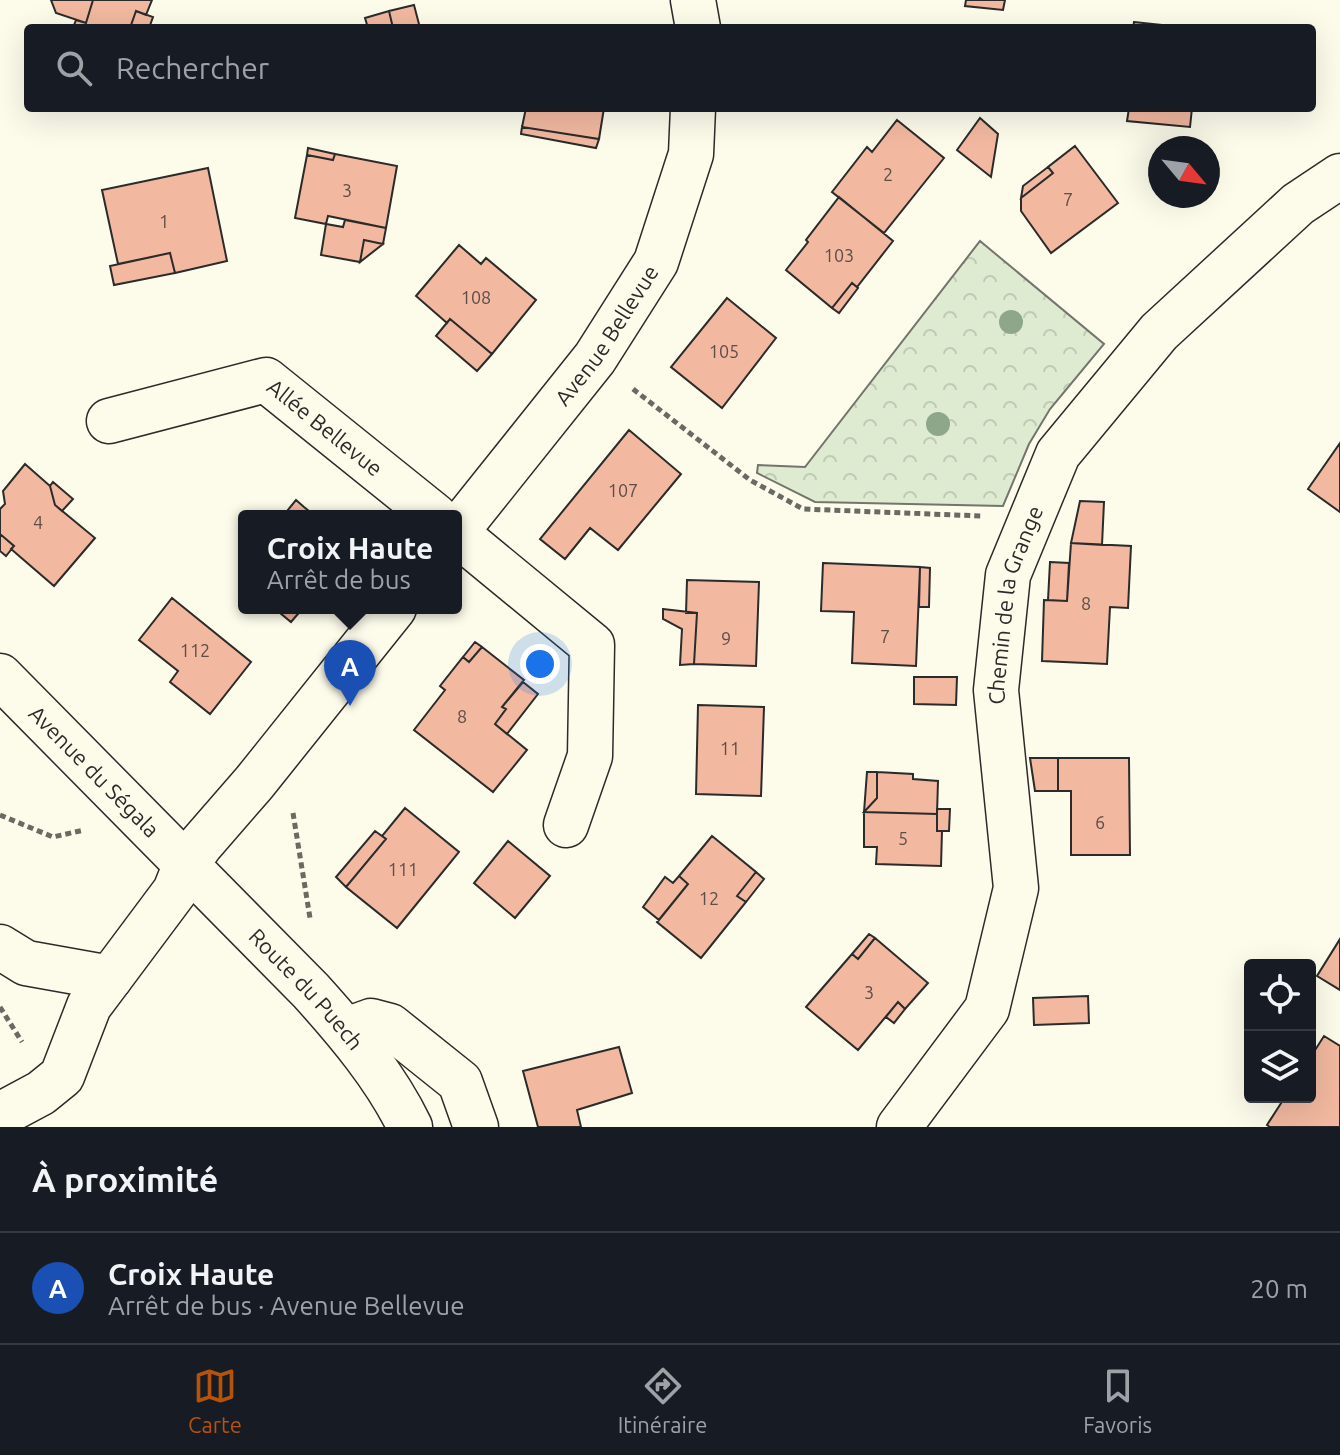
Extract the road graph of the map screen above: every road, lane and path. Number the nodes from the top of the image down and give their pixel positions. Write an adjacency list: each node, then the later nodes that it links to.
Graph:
1 (693, 0): 2 (street)
2 (697, 24)
3 (693, 112): 5 (street, Avenue Bellevue)
4 (1340, 176): 8 (street, Chemin de la Grange)
5 (595, 358): 8 (path); 9 (street, Avenue Bellevue)
6 (109, 421): 7 (street, Allée Bellevue)
7 (428, 510)
8 (1032, 518): 25 (street, Chemin de la Grange)
9 (462, 525)
10 (462, 538): 15 (street)
11 (389, 614): 17 (street)
12 (0, 676): 17 (street, Avenue du Ségala)
13 (291, 806): 20 (path)
14 (0, 815): 16 (path)
15 (566, 825)
16 (98, 827)
17 (185, 866): 19 (street); 20 (street, Route du Puech)
18 (0, 947): 19 (street)
19 (110, 978): 22 (street)
20 (311, 991): 21 (street, Route du Puech)
21 (346, 1030): 23 (street, Route du Puech); 24 (street)
22 (0, 1115)
23 (410, 1127)
24 (476, 1127)
25 (899, 1127)

